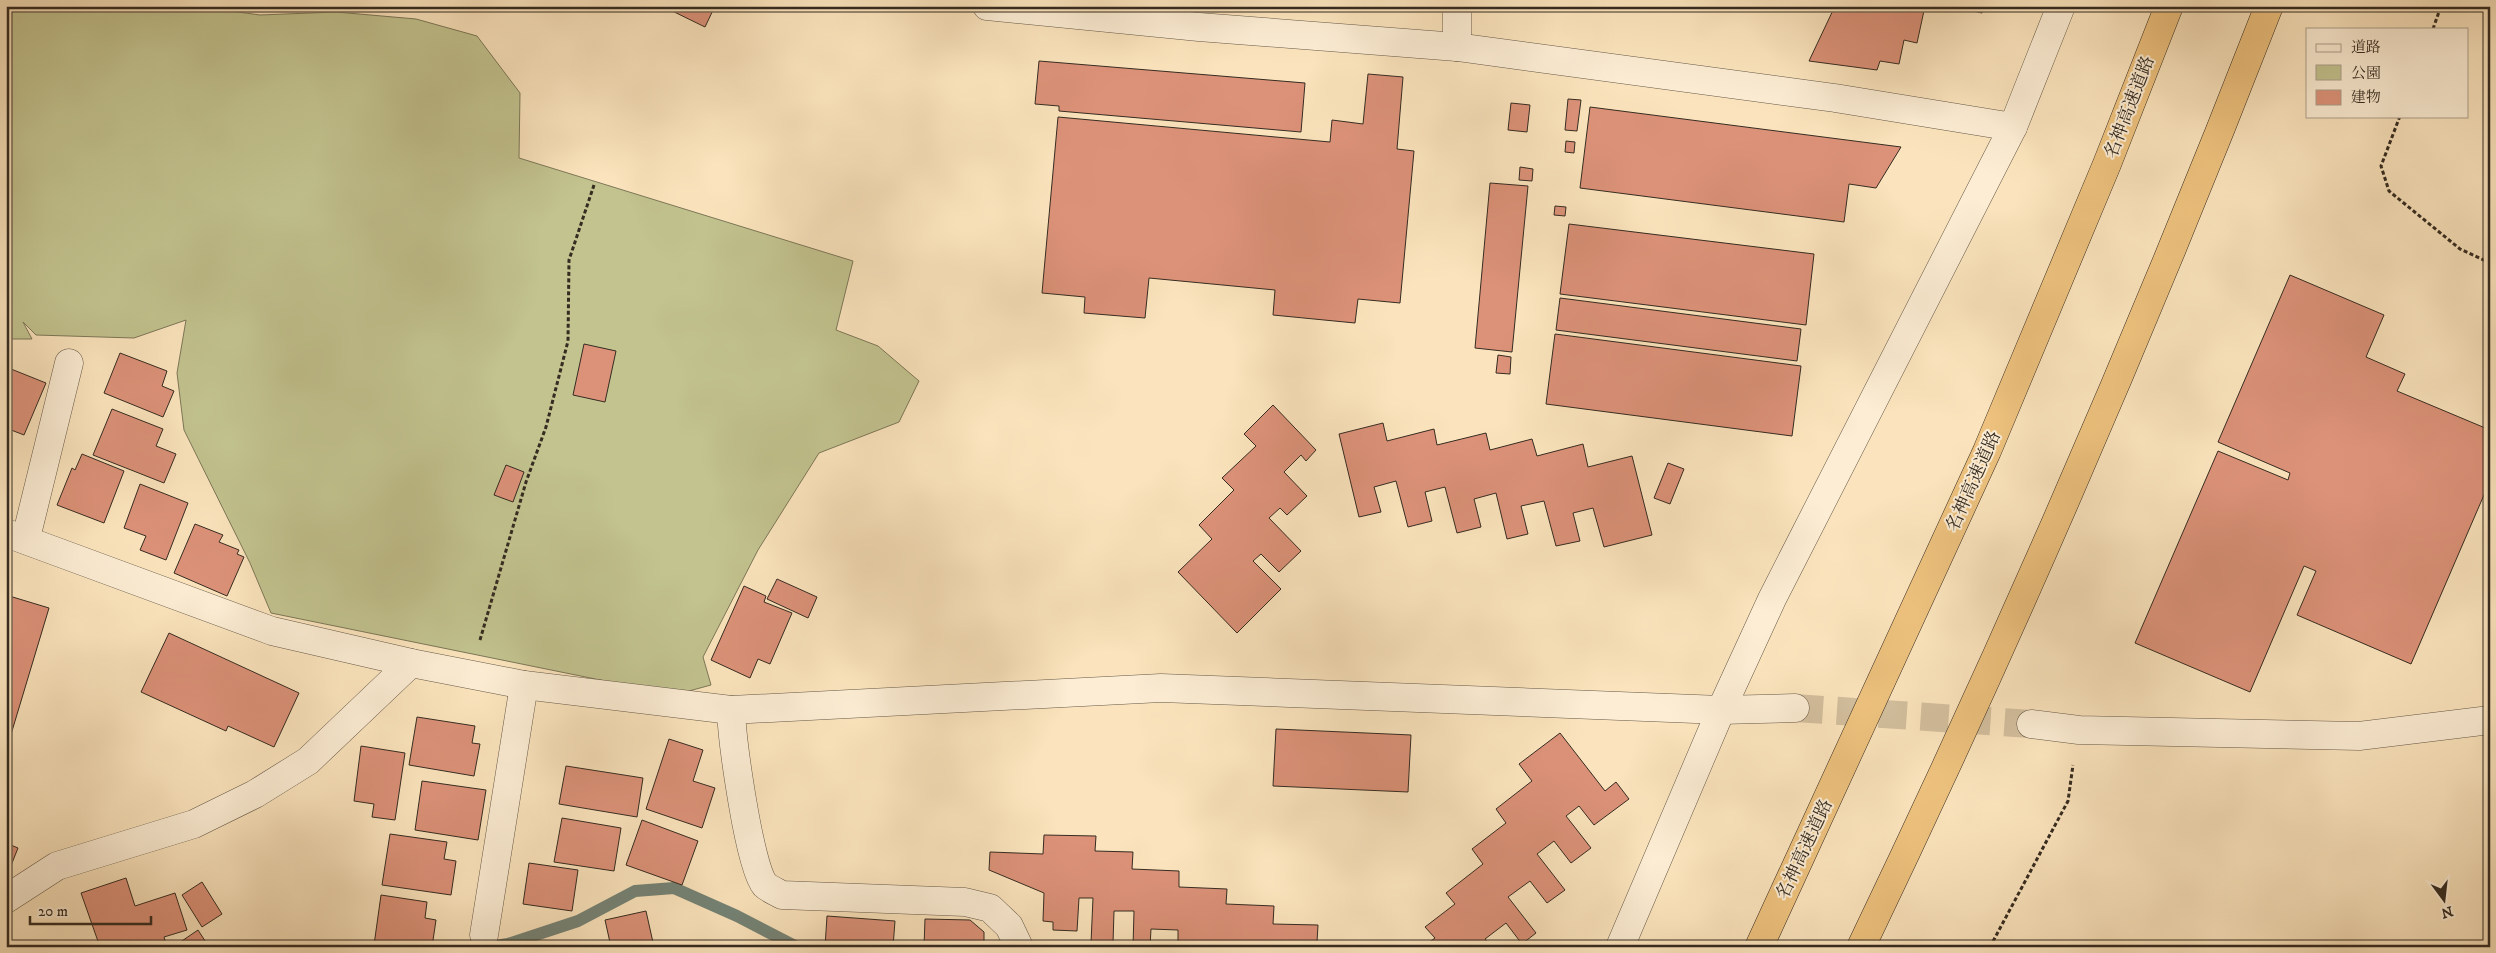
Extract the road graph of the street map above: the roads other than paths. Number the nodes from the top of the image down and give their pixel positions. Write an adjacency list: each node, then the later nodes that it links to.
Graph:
1 (988, 6): 6 (street)
2 (1457, 6): 7 (street)
3 (2061, 6): 8 (street)
4 (2169, 6): 22 (highway, 名神高速道路)
5 (2269, 6): 23 (highway)
6 (1200, 17): 7 (street)
7 (1457, 47): 8 (street)
8 (2013, 127): 15 (street)
9 (69, 363): 10 (street)
10 (16, 536): 11 (street)
11 (411, 663): 12 (street); 18 (street)
12 (524, 685): 14 (street); 19 (street)
13 (1795, 708): 15 (street)
14 (730, 710): 15 (street); 20 (street)
15 (1721, 710): 21 (street)
16 (2490, 720): 17 (street)
17 (2031, 724)
18 (6, 899)
19 (484, 935)
20 (1020, 947)
21 (1620, 947)
22 (1759, 947)
23 (1861, 947)

